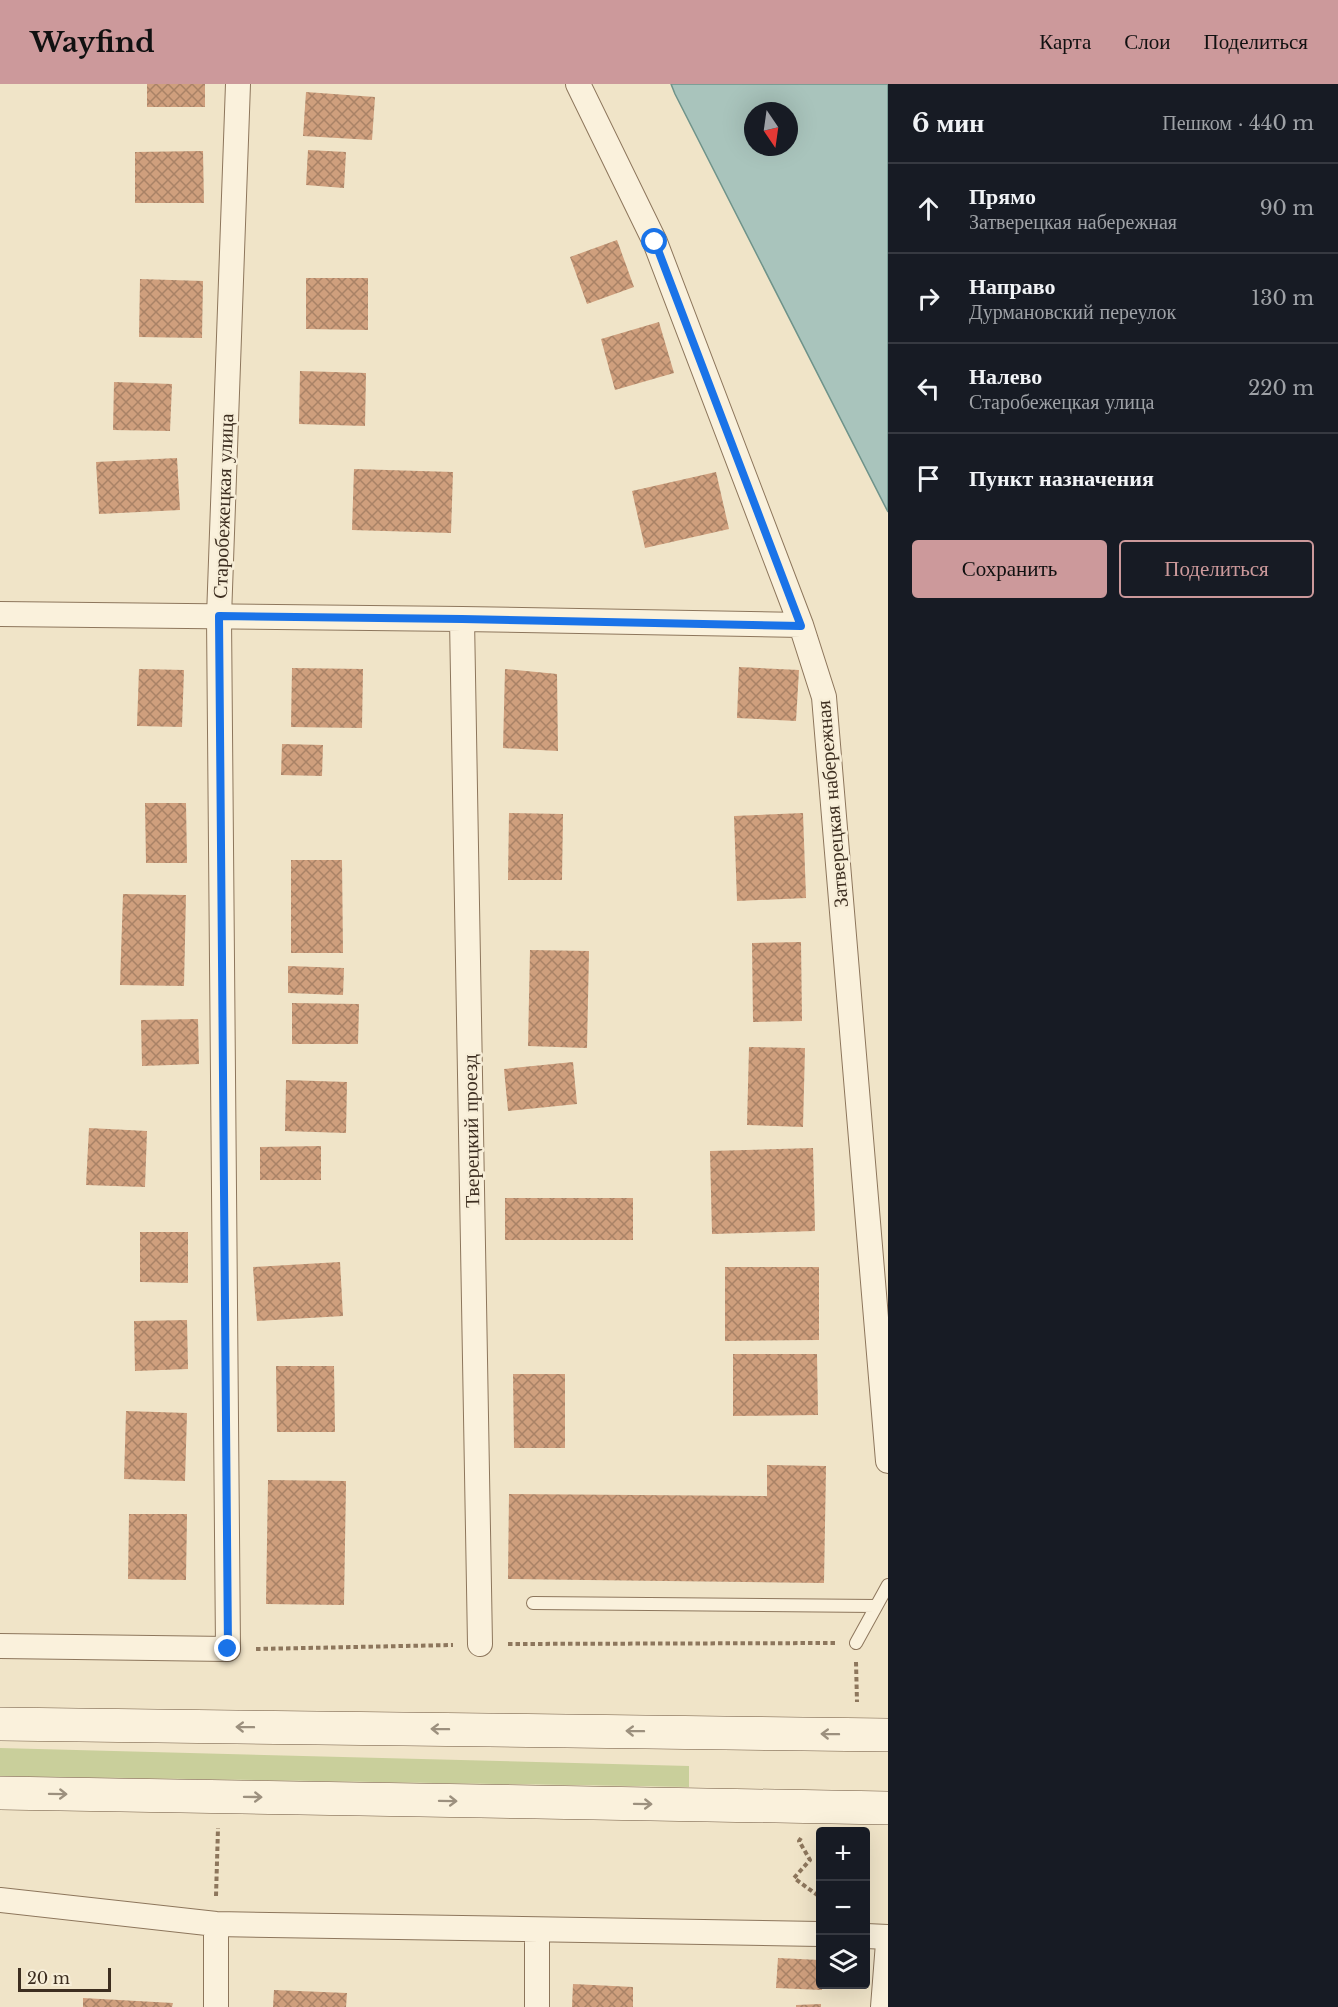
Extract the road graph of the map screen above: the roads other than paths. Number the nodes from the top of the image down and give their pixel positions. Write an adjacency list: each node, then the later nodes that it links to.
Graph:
1 (238, 84): 4 (street, Старобежецкая улица)
2 (578, 84): 6 (street, Затверецкая набережная)
3 (0, 614): 4 (street)
4 (219, 616): 5 (street); 13 (street, Старобежецкая улица)
5 (462, 619): 6 (street); 12 (street, Тверецкий проезд)
6 (801, 626): 7 (street, Затверецкая набережная)
7 (888, 1461)
8 (888, 1585): 10 (lane)
9 (533, 1603): 10 (lane)
10 (876, 1606): 11 (lane)
11 (856, 1643)
12 (480, 1644)
13 (0, 1646)
14 (0, 1724): 15 (main road, one-way to 14)
15 (888, 1735)
16 (0, 1794): 17 (main road, one-way to 17)
17 (888, 1808)
18 (0, 1900): 19 (street)
19 (216, 1924): 20 (street); 25 (street)
20 (537, 1930): 21 (street); 26 (street)
21 (816, 1934)
22 (870, 1936): 23 (street)
23 (888, 1937)
24 (888, 1943): 27 (street)
25 (216, 2007)
26 (537, 2007)
27 (883, 2007)

